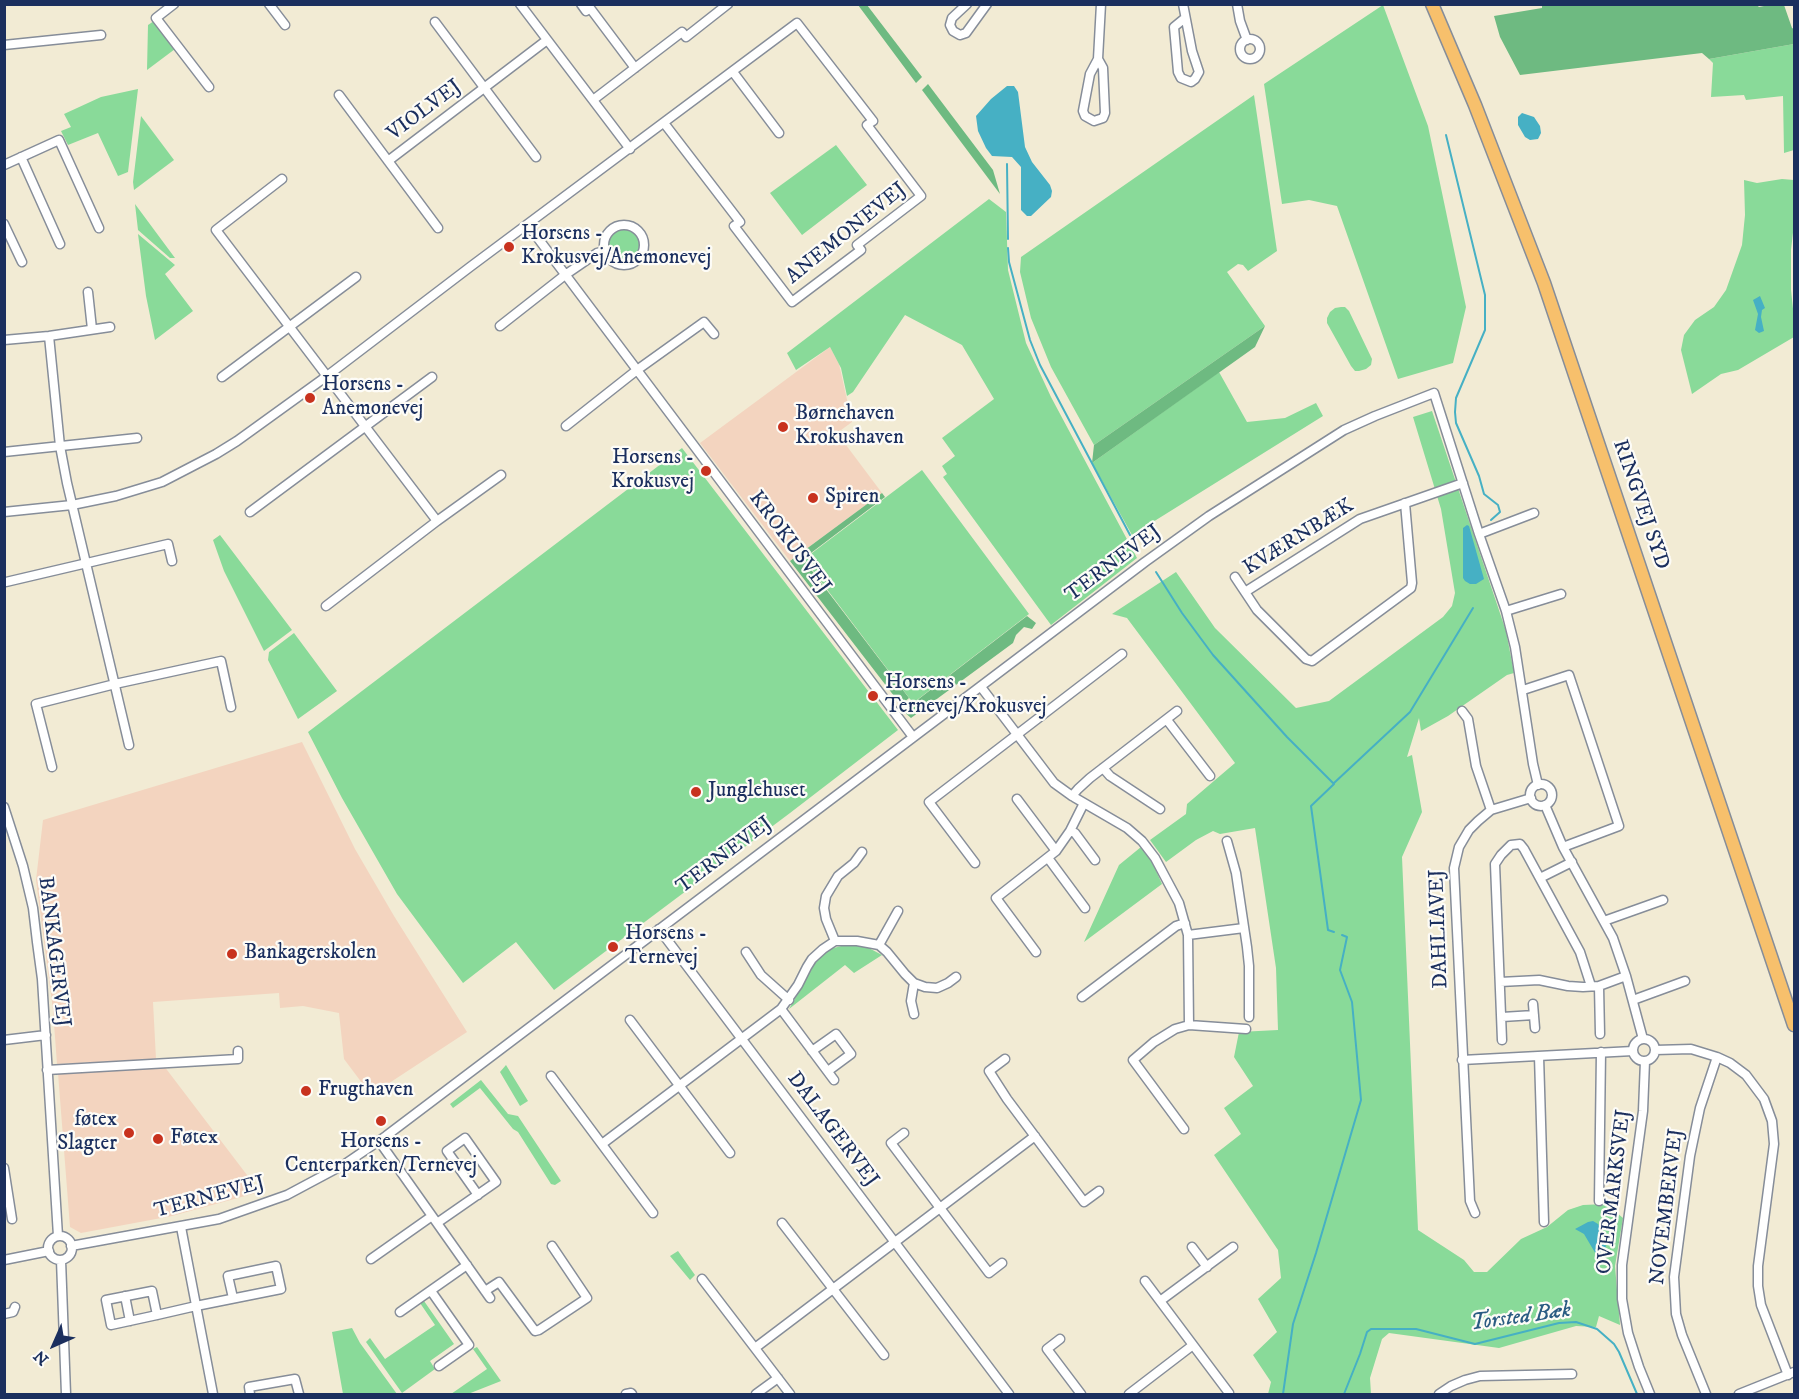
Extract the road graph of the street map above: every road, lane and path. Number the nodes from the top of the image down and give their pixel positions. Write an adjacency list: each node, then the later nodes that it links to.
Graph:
1 (174, 4): 22 (street)
2 (269, 4): 14 (street)
3 (520, 4): 16 (street)
4 (580, 4): 20 (street)
5 (728, 4): 20 (street)
6 (967, 4): 7 (street)
7 (987, 4)
8 (1101, 4): 19 (street)
9 (1183, 4): 12 (street)
10 (1238, 4): 17 (street)
11 (1432, 4): 139 (highway, RINGVEJ SYD)
12 (1185, 18): 12 (street)
13 (435, 22): 23 (street, VIOLVEJ)
14 (285, 26)
15 (100, 35): 18 (street)
16 (547, 40): 23 (street, VIOLVEJ); 25 (street)
17 (1247, 40)
18 (4, 45)
19 (1098, 59): 19 (street)
20 (635, 68): 25 (street)
21 (733, 72): 26 (street, ANEMONEVEJ); 26 (street, ANEMONEVEJ); 27 (street)
22 (209, 87)
23 (484, 89): 29 (street, VIOLVEJ); 31 (street, VIOLVEJ)
24 (339, 95): 31 (street, VIOLVEJ)
25 (593, 100): 28 (street)
26 (664, 123): 28 (street, ANEMONEVEJ)
27 (779, 133)
28 (630, 149): 35 (street, ANEMONEVEJ)
29 (536, 157)
30 (21, 158): 32 (street); 36 (street); 38 (street)
31 (388, 161): 37 (street, VIOLVEJ)
32 (4, 165)
33 (282, 179): 46 (street)
34 (4, 224): 40 (street)
35 (528, 225): 41 (street, KROKUSVEJ); 52 (street, ANEMONEVEJ)
36 (99, 228)
37 (438, 228)
38 (60, 244)
39 (605, 251): 39 (street); 41 (street)
40 (22, 262)
41 (565, 275): 44 (street); 51 (street, KROKUSVEJ)
42 (356, 277): 46 (street)
43 (88, 292): 47 (street)
44 (500, 326)
45 (110, 327): 47 (street)
46 (289, 327): 52 (street); 53 (street)
47 (92, 329): 49 (street)
48 (714, 334): 51 (street)
49 (49, 336): 50 (street); 58 (street)
50 (4, 340)
51 (637, 370): 56 (street); 86 (street, KROKUSVEJ)
52 (327, 376): 55 (street); 63 (street, ANEMONEVEJ)
53 (222, 377)
54 (432, 377): 55 (street)
55 (365, 426): 65 (street); 67 (street)
56 (566, 426)
57 (137, 438): 58 (street)
58 (60, 446): 59 (street); 63 (street)
59 (4, 452)
60 (501, 475): 67 (street)
61 (1463, 483): 62 (street, KVÆRNBÆK); 68 (street); 79 (street, TERNEVEJ)
62 (1405, 503): 73 (street, KVÆRNBÆK); 73 (street, KVÆRNBÆK)
63 (72, 505): 64 (street, ANEMONEVEJ); 70 (street)
64 (4, 512)
65 (250, 512)
66 (1534, 513): 68 (street)
67 (436, 520): 75 (street)
68 (1479, 534): 76 (street)
69 (172, 561): 70 (street)
70 (86, 564): 72 (street); 78 (street)
71 (1235, 577): 73 (street, KVÆRNBÆK)
72 (6, 582)
73 (1245, 592)
74 (1561, 594): 76 (street)
75 (326, 606)
76 (1506, 612): 80 (street)
77 (1122, 654): 85 (street)
78 (115, 684): 81 (street); 87 (street); 88 (street)
79 (981, 687): 85 (street); 86 (street, TERNEVEJ)
80 (1523, 690): 91 (street); 102 (street)
81 (231, 707)
82 (1177, 711): 84 (street)
83 (1462, 711): 99 (street)
84 (1167, 720): 89 (street); 90 (street)
85 (1017, 734): 92 (street); 108 (street)
86 (913, 737): 116 (street, TERNEVEJ)
87 (129, 746)
88 (52, 767)
89 (1103, 768): 92 (street); 98 (street)
90 (1210, 776)
91 (1538, 785): 93 (street); 96 (street)
92 (1072, 796): 95 (street)
93 (1531, 798): 96 (street); 99 (street, DAHLIAVEJ)
94 (1017, 799): 103 (street)
95 (1084, 803): 100 (street); 114 (street)
96 (1545, 806): 102 (street)
97 (4, 807): 143 (street, BANKAGERVEJ)
98 (1160, 809)
99 (1491, 810): 156 (street, DAHLIAVEJ)
100 (1070, 831): 103 (street); 106 (street)
101 (1227, 841): 115 (street)
102 (1563, 847): 107 (street)
103 (1056, 851): 105 (street)
104 (862, 852): 118 (street)
105 (1048, 858): 111 (street); 121 (street)
106 (1095, 860)
107 (1572, 862): 109 (street); 113 (street)
108 (975, 863)
109 (1540, 878): 126 (street); 127 (street)
110 (1663, 900): 113 (street)
111 (1085, 908)
112 (898, 911): 119 (street)
113 (1604, 921): 122 (street)
114 (1185, 923): 117 (street); 128 (street)
115 (1244, 928): 117 (street); 135 (street)
116 (659, 929): 144 (street, DALAGERVEJ); 166 (street, TERNEVEJ)
117 (1188, 935): 138 (street)
118 (835, 942): 119 (street); 129 (street)
119 (879, 945): 125 (street)
120 (746, 952): 129 (street)
121 (1036, 952)
122 (1626, 976): 127 (street); 130 (street)
123 (956, 977): 125 (street)
124 (1685, 981): 130 (street)
125 (914, 982): 133 (street)
126 (1500, 982): 127 (street); 136 (street)
127 (1595, 986): 142 (street)
128 (1082, 997)
129 (789, 1000): 132 (street)
130 (1633, 1000): 145 (street)
131 (1533, 1004): 134 (street)
132 (781, 1010): 144 (street); 150 (street, DALAGERVEJ)
133 (914, 1014)
134 (1534, 1015): 136 (street); 140 (street)
135 (1249, 1017)
136 (1502, 1017): 147 (street)
137 (630, 1020): 162 (street)
138 (1189, 1025): 141 (street); 163 (street)
139 (1794, 1025)
140 (1535, 1028)
141 (1246, 1029)
142 (1600, 1034)
143 (46, 1035): 146 (street); 158 (street, BANKAGERVEJ)
144 (741, 1039): 162 (street); 182 (street, DALAGERVEJ)
145 (1642, 1039): 148 (street); 151 (street)
146 (4, 1040)
147 (1502, 1040)
148 (1655, 1050): 154 (street); 157 (street)
149 (238, 1051): 158 (street)
150 (813, 1051): 159 (street, DALAGERVEJ); 159 (street, DALAGERVEJ)
151 (1633, 1051): 152 (street); 157 (street)
152 (1601, 1052): 153 (street); 172 (street)
153 (1539, 1056): 156 (street); 178 (street)
154 (1717, 1057): 212 (street); 229 (street, NOVEMBERVEJ)
155 (1005, 1059): 165 (street)
156 (1462, 1060): 175 (street, DAHLIAVEJ)
157 (1645, 1061): 228 (street, OVERMARKSVEJ)
158 (48, 1070): 181 (street, BANKAGERVEJ)
159 (828, 1071): 161 (street, DALAGERVEJ)
160 (551, 1076): 167 (street)
161 (834, 1080)
162 (680, 1086): 167 (street); 168 (street)
163 (1184, 1129)
164 (904, 1133): 173 (street, DALAGERVEJ)
165 (1035, 1136): 170 (street); 173 (street)
166 (379, 1141): 177 (street); 180 (street, TERNEVEJ)
167 (602, 1144): 174 (street)
168 (730, 1153)
169 (4, 1168): 176 (street)
170 (1099, 1191)
171 (478, 1195): 171 (street); 177 (street)
172 (1599, 1201)
173 (940, 1208): 182 (street); 191 (street, DALAGERVEJ)
174 (653, 1213)
175 (1475, 1213)
176 (12, 1219)
177 (435, 1220): 188 (street); 192 (street)
178 (1544, 1222)
179 (782, 1223): 196 (street)
180 (181, 1227): 183 (street, TERNEVEJ); 201 (street)
181 (58, 1236): 183 (street); 187 (street)
182 (894, 1243): 196 (street); 224 (street, DALAGERVEJ)
183 (72, 1246): 190 (street)
184 (552, 1246): 192 (street)
185 (1192, 1247): 193 (street)
186 (1233, 1247): 193 (street)
187 (49, 1251): 189 (street); 190 (street)
188 (370, 1259)
189 (4, 1260)
190 (61, 1260): 216 (street)
191 (1002, 1263)
192 (467, 1265): 197 (street)
193 (1207, 1267): 200 (street)
194 (702, 1279): 209 (street)
195 (1145, 1281): 200 (street)
196 (833, 1289): 209 (street); 210 (street)
197 (431, 1291): 203 (street); 211 (street)
198 (125, 1296): 205 (street); 206 (street); 206 (street)
199 (233, 1298): 199 (street); 201 (street)
200 (1160, 1301): 208 (street)
201 (196, 1306): 205 (street); 217 (street)
202 (15, 1307): 204 (street)
203 (400, 1312)
204 (4, 1314)
205 (157, 1315): 206 (street)
206 (130, 1321)
207 (1060, 1339): 225 (street)
208 (1193, 1346): 215 (street); 226 (street)
209 (755, 1348): 214 (street)
210 (884, 1355)
211 (440, 1366)
212 (1791, 1373): 230 (street)
213 (1572, 1374): 227 (street)
214 (778, 1378): 222 (street); 223 (street)
215 (1229, 1393)
216 (66, 1395)
217 (213, 1395)
218 (250, 1395): 219 (street)
219 (299, 1395)
220 (626, 1395): 221 (street)
221 (632, 1395)
222 (756, 1395)
223 (790, 1395)
224 (1010, 1395)
225 (1081, 1395)
226 (1129, 1395)
227 (1439, 1395)
228 (1650, 1395)
229 (1706, 1395)
230 (1739, 1395)

